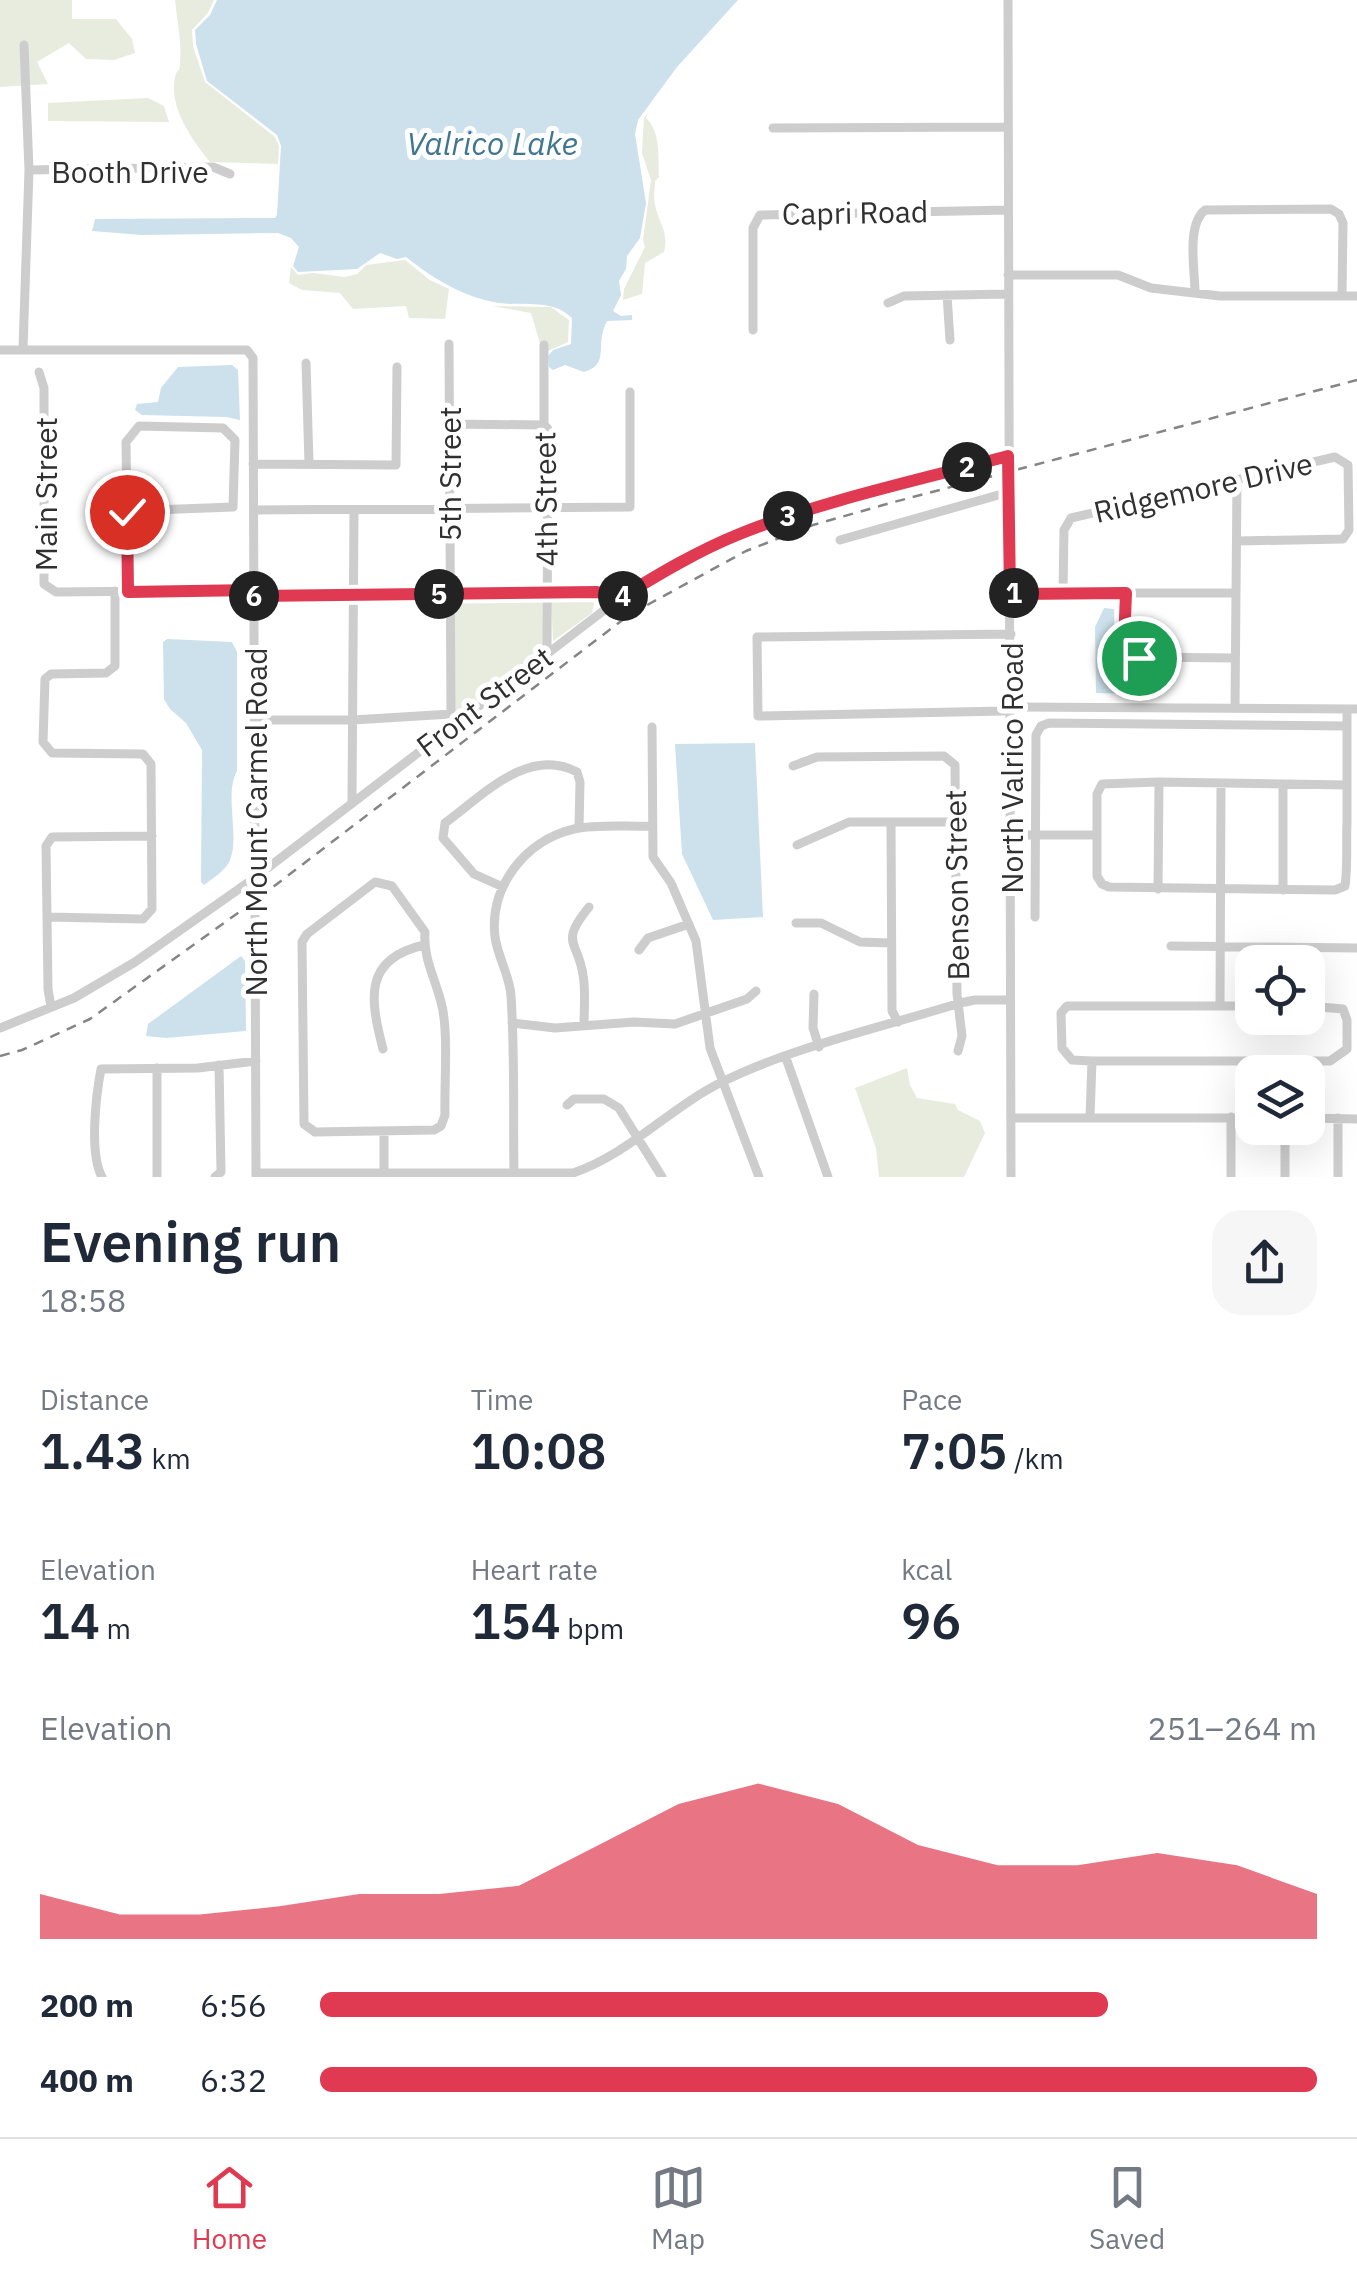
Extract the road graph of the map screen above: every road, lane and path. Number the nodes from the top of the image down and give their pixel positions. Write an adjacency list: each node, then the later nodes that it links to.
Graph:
1 (1008, 0): 3 (street, North Valrico Road)
2 (24, 46): 5 (street)
3 (1007, 126): 4 (street); 7 (street, North Valrico Road)
4 (774, 128)
5 (29, 170): 6 (street, Booth Drive); 19 (street, Booth Drive)
6 (230, 174)
7 (1008, 210): 8 (street, North Valrico Road); 15 (street, Capri Road)
8 (1008, 275): 9 (street); 10 (street, North Valrico Road)
9 (1195, 292): 12 (street); 12 (street)
10 (1008, 294): 11 (street); 27 (street, North Valrico Road)
11 (947, 295): 14 (street); 16 (street)
12 (1342, 296): 13 (street)
13 (1357, 296)
14 (888, 303)
15 (753, 330)
16 (950, 340)
17 (449, 344): 25 (street, 5th Street)
18 (544, 345): 26 (street, 4th Street)
19 (23, 349): 20 (street); 29 (street, North Mount Carmel Road)
20 (0, 350)
21 (306, 362): 28 (street)
22 (397, 367): 28 (street)
23 (40, 372): 40 (street, Main Street)
24 (630, 392): 33 (street)
25 (449, 424): 26 (street); 36 (street, 5th Street)
26 (544, 425): 33 (street, 4th Street)
27 (1008, 456): 32 (street, North Valrico Road); 50 (street, Front Street)
28 (309, 462): 29 (street)
29 (253, 464): 34 (street, North Mount Carmel Road)
30 (1237, 480): 31 (street, Ridgemore Drive); 39 (street); 44 (street, Ridgemore Drive)
31 (1353, 480): 39 (street, Ridgemore Drive)
32 (1009, 492): 38 (street); 47 (street, North Valrico Road)
33 (547, 508): 36 (street); 43 (street, 4th Street)
34 (254, 510): 35 (street); 42 (street, North Mount Carmel Road)
35 (354, 511): 36 (street); 49 (street)
36 (448, 511): 46 (street, 5th Street)
37 (127, 512): 37 (street); 41 (street)
38 (840, 540)
39 (1236, 541): 48 (street)
40 (116, 592): 41 (street, Main Street); 75 (street)
41 (128, 592): 42 (street, Main Street)
42 (254, 593): 49 (street, Main Street); 58 (street, North Mount Carmel Road)
43 (546, 593): 46 (street, Main Street); 50 (street, Main Street); 52 (street, 4th Street)
44 (1063, 593): 45 (street); 47 (street)
45 (1126, 593): 48 (street); 53 (street)
46 (449, 594): 49 (street, Main Street); 57 (street, 5th Street)
47 (1010, 594): 51 (street, North Valrico Road)
48 (1236, 594): 53 (street)
49 (352, 595): 59 (street)
50 (620, 598): 52 (street, Front Street)
51 (1011, 634): 54 (street, North Valrico Road); 54 (street)
52 (547, 653): 57 (street, Front Street)
53 (1234, 658): 55 (street)
54 (1012, 707): 55 (street); 73 (street, North Valrico Road)
55 (1235, 708): 56 (street)
56 (1352, 709): 61 (street)
57 (454, 718): 59 (street); 67 (street, Front Street)
58 (255, 720): 59 (street); 77 (street, North Mount Carmel Road)
59 (353, 720): 67 (street)
60 (652, 726): 70 (street)
61 (1347, 726): 66 (street); 72 (street)
62 (793, 766): 69 (street, Benson Street)
63 (1159, 782): 64 (street); 74 (street); 79 (street)
64 (1221, 782): 65 (street); 80 (street)
65 (1283, 784): 66 (street); 81 (street)
66 (1347, 785): 81 (street)
67 (352, 801): 77 (street, Front Street)
68 (892, 822): 69 (street); 76 (street); 87 (street)
69 (957, 822): 96 (street, Benson Street)
70 (652, 826): 71 (street); 86 (street)
71 (578, 828): 78 (street); 78 (street)
72 (1035, 834): 73 (street); 74 (street); 83 (street)
73 (1011, 835): 95 (street, North Valrico Road)
74 (1097, 835): 79 (street)
75 (152, 836): 84 (street); 84 (street)
76 (797, 845)
77 (256, 877): 100 (street, Front Street); 111 (street, North Mount Carmel Road)
78 (502, 887): 103 (street)
79 (1158, 889): 80 (street)
80 (1220, 890): 81 (street); 90 (street)
81 (1284, 890)
82 (588, 907): 104 (street)
83 (1035, 917)
84 (47, 918): 100 (street)
85 (796, 923): 87 (street)
86 (689, 924): 92 (street); 101 (street)
87 (891, 943): 102 (street)
88 (424, 945): 107 (street); 125 (street); 125 (street)
89 (1171, 946): 90 (street)
90 (1220, 947): 91 (street); 97 (street)
91 (1357, 948)
92 (639, 950)
93 (756, 991): 101 (street)
94 (814, 994): 106 (street)
95 (1010, 1000): 96 (street); 121 (street, North Valrico Road)
96 (960, 1004): 102 (street); 108 (street, Benson Street)
97 (1220, 1006): 98 (street); 110 (street)
98 (1235, 1006)
99 (1325, 1007): 112 (street)
100 (52, 1008): 105 (street, Front Street)
101 (708, 1014): 104 (street); 116 (street)
102 (898, 1022): 106 (street)
103 (512, 1023): 104 (street); 128 (street)
104 (584, 1025)
105 (0, 1028)
106 (819, 1046): 109 (street)
107 (383, 1049)
108 (958, 1051)
109 (786, 1058): 116 (street); 136 (street)
110 (1092, 1061): 113 (street); 118 (street)
111 (256, 1062): 114 (street); 129 (street, North Mount Carmel Road)
112 (1325, 1062)
113 (1235, 1065)
114 (219, 1066): 115 (street); 133 (street)
115 (156, 1068): 131 (street); 132 (street)
116 (723, 1081): 126 (street); 135 (street)
117 (567, 1105): 126 (street)
118 (1090, 1117): 119 (street); 121 (street)
119 (1231, 1117): 120 (street); 138 (street)
120 (1235, 1117)
121 (1010, 1118): 137 (street, North Valrico Road)
122 (1325, 1118): 123 (street)
123 (1338, 1118): 124 (street); 140 (street)
124 (1357, 1119)
125 (384, 1131): 130 (street)
126 (637, 1141): 128 (street); 134 (street)
127 (1285, 1145): 139 (street)
128 (514, 1174): 130 (street)
129 (256, 1175): 130 (street)
130 (384, 1175)
131 (102, 1177)
132 (157, 1177)
133 (214, 1177)
134 (662, 1177)
135 (759, 1177)
136 (828, 1177)
137 (1011, 1177)
138 (1231, 1177)
139 (1285, 1177)
140 (1338, 1177)

